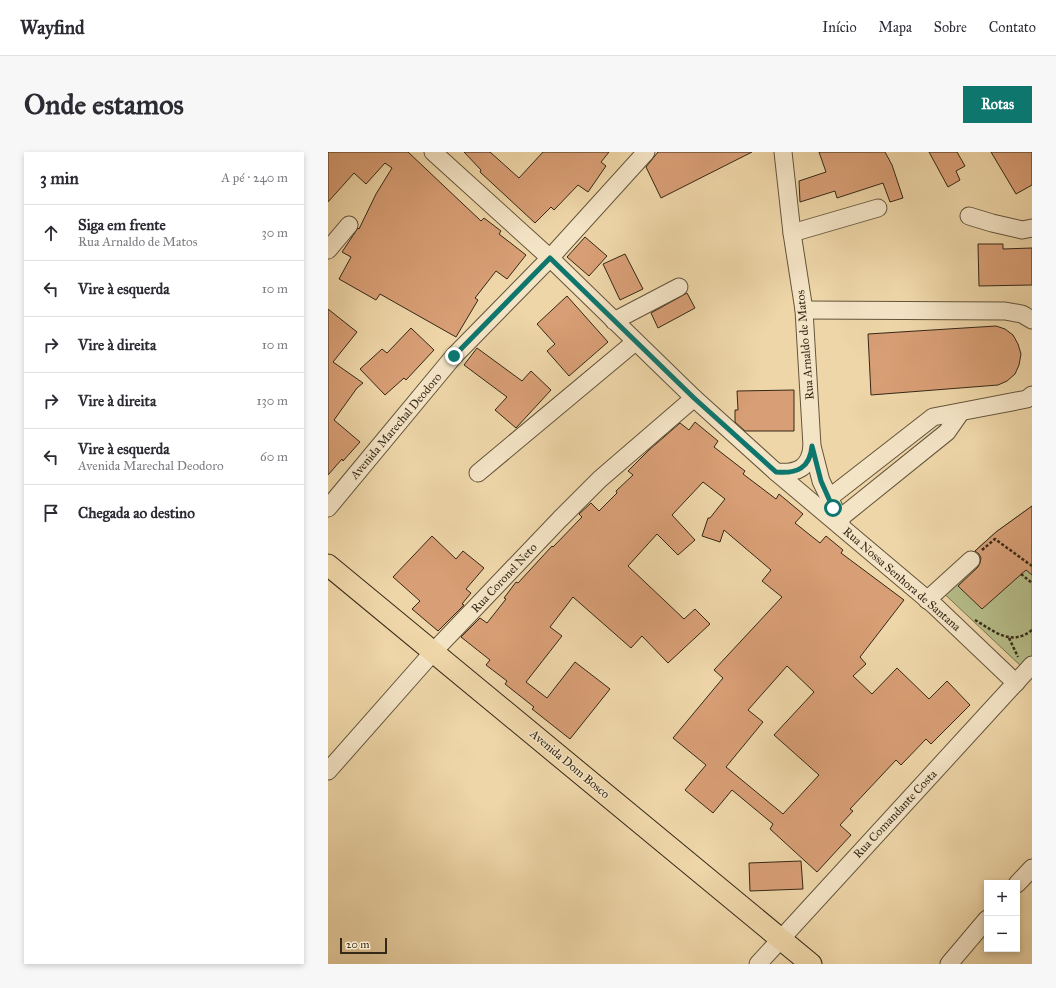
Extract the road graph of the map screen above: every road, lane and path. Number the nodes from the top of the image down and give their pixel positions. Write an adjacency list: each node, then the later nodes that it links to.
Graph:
1 (433, 152): 10 (street, Rua Nossa Senhora de Santana)
2 (646, 152): 10 (street, Avenida Marechal Deodoro)
3 (782, 152): 8 (street, Rua Arnaldo de Matos)
4 (878, 208): 8 (street)
5 (969, 216): 7 (street)
6 (349, 225): 9 (street)
7 (1032, 228)
8 (792, 233): 12 (street, Rua Arnaldo de Matos)
9 (328, 250)
10 (550, 258): 14 (street, Rua Nossa Senhora de Santana); 23 (street, Avenida Marechal Deodoro)
11 (679, 287): 14 (street)
12 (804, 310): 13 (street); 19 (street, Rua Arnaldo de Matos)
13 (1032, 320)
14 (614, 321): 15 (street, Rua Nossa Senhora de Santana)
15 (635, 342): 17 (street, Rua Nossa Senhora de Santana); 21 (street)
16 (1032, 395): 18 (street)
17 (694, 398): 20 (street, Rua Nossa Senhora de Santana); 34 (street, Rua Coronel Neto)
18 (961, 412): 22 (street); 24 (street)
19 (812, 446): 20 (street); 22 (street, Rua Arnaldo de Matos)
20 (776, 472): 24 (street, Rua Nossa Senhora de Santana)
21 (478, 473)
22 (829, 498): 24 (street, Rua Arnaldo de Matos)
23 (328, 508)
24 (843, 526): 30 (street, Rua Nossa Senhora de Santana)
25 (971, 560): 27 (path); 30 (street)
26 (328, 565): 34 (main road, Avenida Dom Bosco)
27 (1032, 566)
28 (1021, 574): 29 (path)
29 (1032, 583)
30 (927, 600): 36 (street, Rua Nossa Senhora de Santana)
31 (970, 617): 33 (path)
32 (1032, 630): 33 (path)
33 (1009, 638): 35 (path)
34 (434, 651): 37 (street, Rua Coronel Neto); 41 (main road, Avenida Dom Bosco)
35 (1025, 662): 36 (street, Rua Comandante Costa)
36 (1016, 683): 41 (street, Rua Comandante Costa)
37 (328, 771)
38 (1032, 868): 39 (street)
39 (1020, 881)
40 (984, 923): 44 (street)
41 (781, 939): 42 (street, Rua Comandante Costa); 43 (main road, Avenida Dom Bosco)
42 (758, 964)
43 (811, 964)
44 (950, 964)

